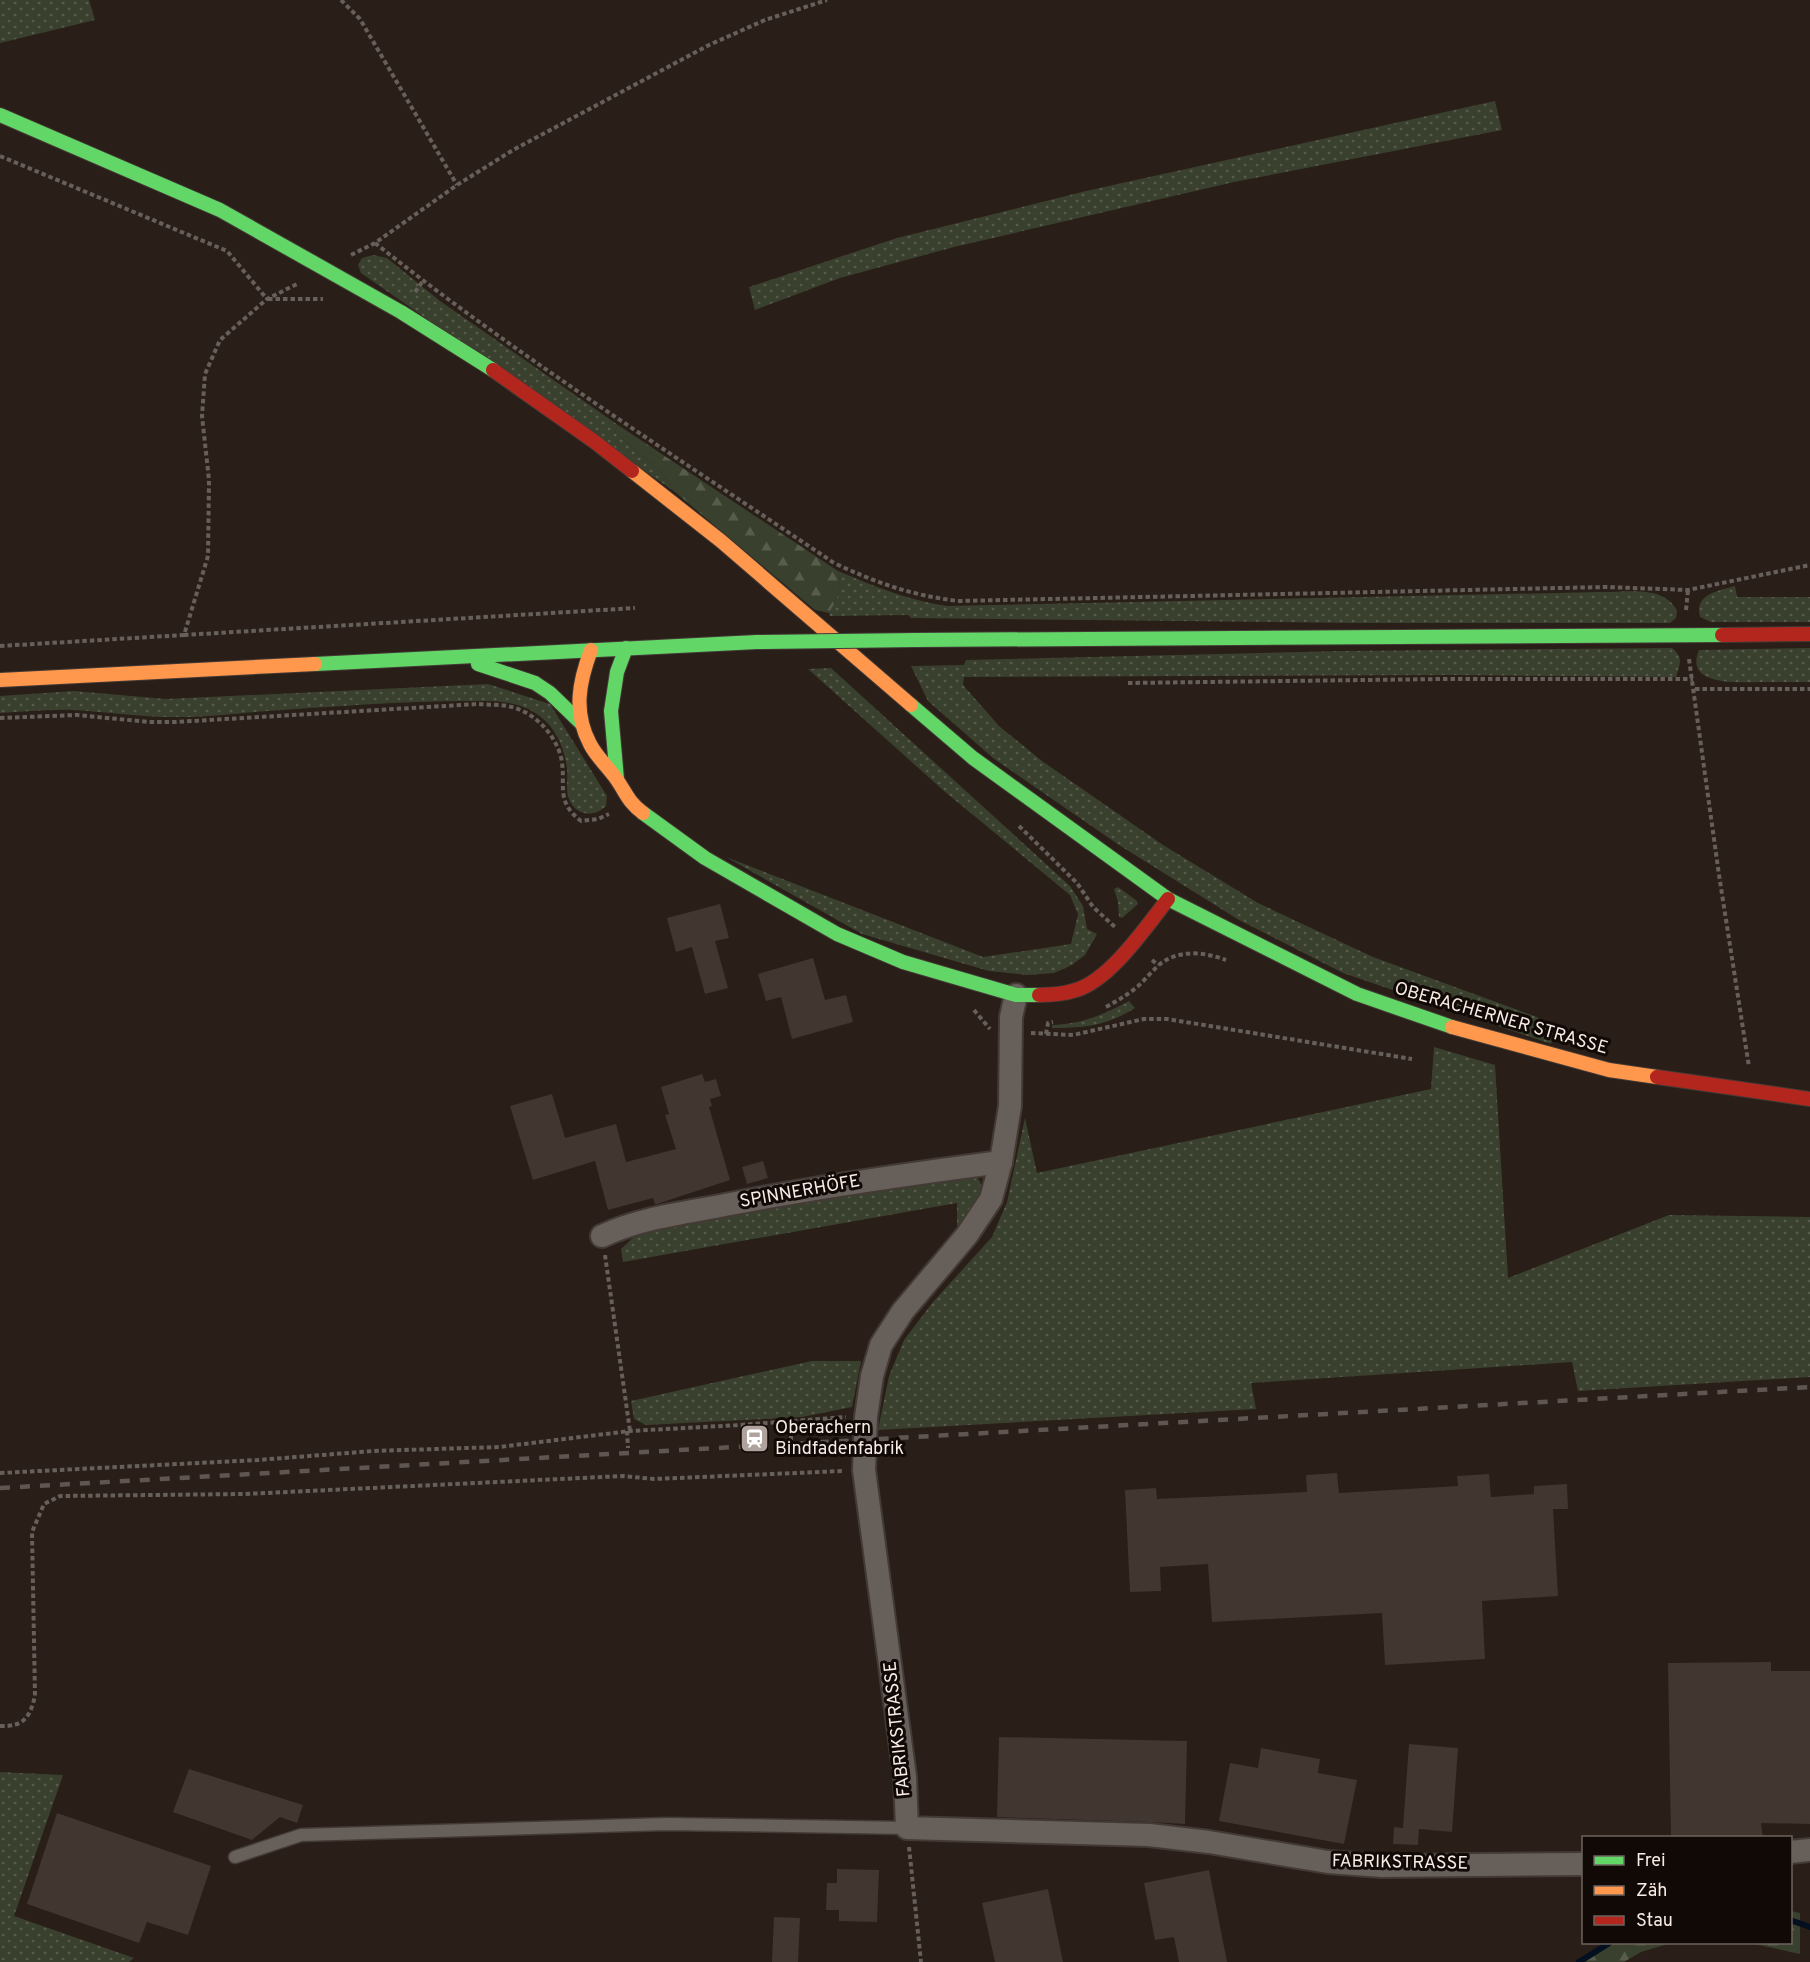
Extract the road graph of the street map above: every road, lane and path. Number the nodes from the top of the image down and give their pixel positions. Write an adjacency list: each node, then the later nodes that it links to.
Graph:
1 (341, 0): 5 (path)
2 (827, 0): 5 (path)
3 (0, 115): 28 (main road, OBERACHERNER STRASSE)
4 (0, 156): 6 (path)
5 (457, 185): 9 (path)
6 (267, 299): 7 (path); 13 (path)
7 (324, 299)
8 (1810, 565): 9 (path)
9 (1688, 590): 11 (path)
10 (635, 608): 13 (path)
11 (1684, 634): 12 (main road); 15 (main road, bridge); 18 (path)
12 (1810, 634)
13 (184, 635): 14 (path)
14 (0, 646)
15 (626, 648): 16 (main road); 25 (main road)
16 (591, 650): 17 (main road); 24 (main road)
17 (459, 658): 19 (main road); 24 (main road)
18 (1693, 679): 20 (path); 21 (path)
19 (0, 680)
20 (1128, 683)
21 (1695, 689): 22 (path); 34 (path)
22 (1810, 689)
23 (0, 718): 26 (path)
24 (580, 723): 25 (main road)
25 (617, 779): 26 (main road)
26 (631, 804): 31 (main road)
27 (1012, 820): 29 (path)
28 (1168, 899): 29 (main road); 34 (main road, OBERACHERNER STRASSE)
29 (1133, 943): 30 (path); 31 (main road)
30 (1158, 965)
31 (1016, 995): 36 (street, FABRIKSTRASSE)
32 (1046, 1034): 33 (path)
33 (1412, 1059)
34 (1753, 1092): 35 (main road, OBERACHERNER STRASSE)
35 (1810, 1099)
36 (1001, 1162): 37 (street, SPINNERHÖFE); 39 (street, FABRIKSTRASSE)
37 (602, 1236): 40 (path)
38 (829, 1417): 39 (path); 40 (path); 41 (path)
39 (866, 1417): 43 (street, FABRIKSTRASSE)
40 (629, 1431): 42 (path); 44 (path)
41 (791, 1440)
42 (628, 1448)
43 (864, 1470): 45 (path); 46 (street, FABRIKSTRASSE)
44 (0, 1473)
45 (0, 1726)
46 (908, 1828): 49 (lane); 50 (street, FABRIKSTRASSE); 51 (path)
47 (1810, 1850): 48 (street)
48 (1792, 1852)
49 (235, 1857)
50 (1582, 1864)
51 (921, 1962)

